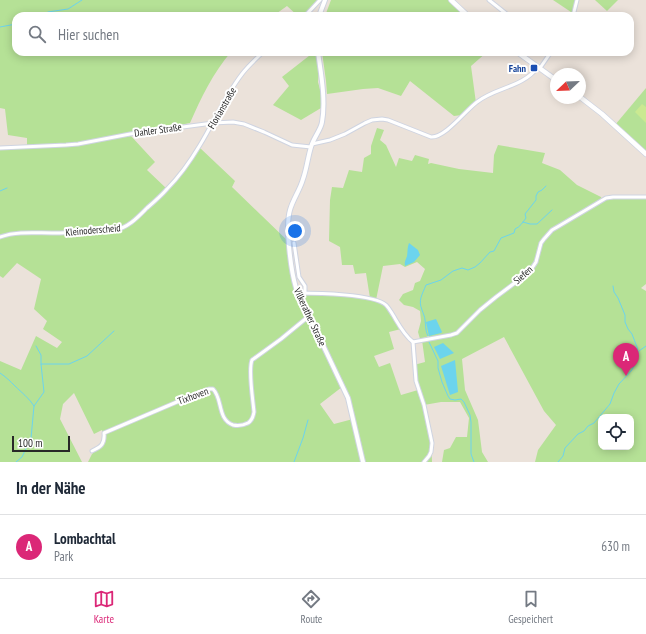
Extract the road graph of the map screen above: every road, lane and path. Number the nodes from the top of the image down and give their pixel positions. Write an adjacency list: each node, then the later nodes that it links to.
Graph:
1 (320, 0): 6 (street)
2 (325, 0): 7 (street)
3 (451, 0): 8 (main road)
4 (489, 0): 9 (street)
5 (577, 0): 10 (street)
6 (309, 12)
7 (320, 12)
8 (464, 12)
9 (504, 12)
10 (574, 12)
11 (259, 56): 18 (street, Florianstraße)
12 (318, 56): 19 (street, Vilkerather Straße)
13 (522, 56): 15 (main road)
14 (548, 56): 15 (street)
15 (539, 68): 16 (main road); 19 (street, Dahler Straße)
16 (550, 76)
17 (586, 102): 21 (main road)
18 (213, 123): 19 (street, Dahler Straße); 20 (street, Dahler Straße); 22 (street, Florianstraße)
19 (312, 145): 26 (street, Vilkerather Straße)
20 (0, 148)
21 (646, 154)
22 (185, 167): 24 (street, Kleinoderscheid)
23 (646, 197): 29 (street, Siefen)
24 (0, 237)
25 (295, 245): 27 (street)
26 (298, 293): 27 (street); 28 (street, Vilkerather Straße)
27 (305, 293): 29 (street)
28 (309, 316): 30 (street, Tixhoven); 31 (street, Vilkerather Straße)
29 (413, 342): 32 (street)
30 (92, 452)
31 (363, 462)
32 (424, 462)

